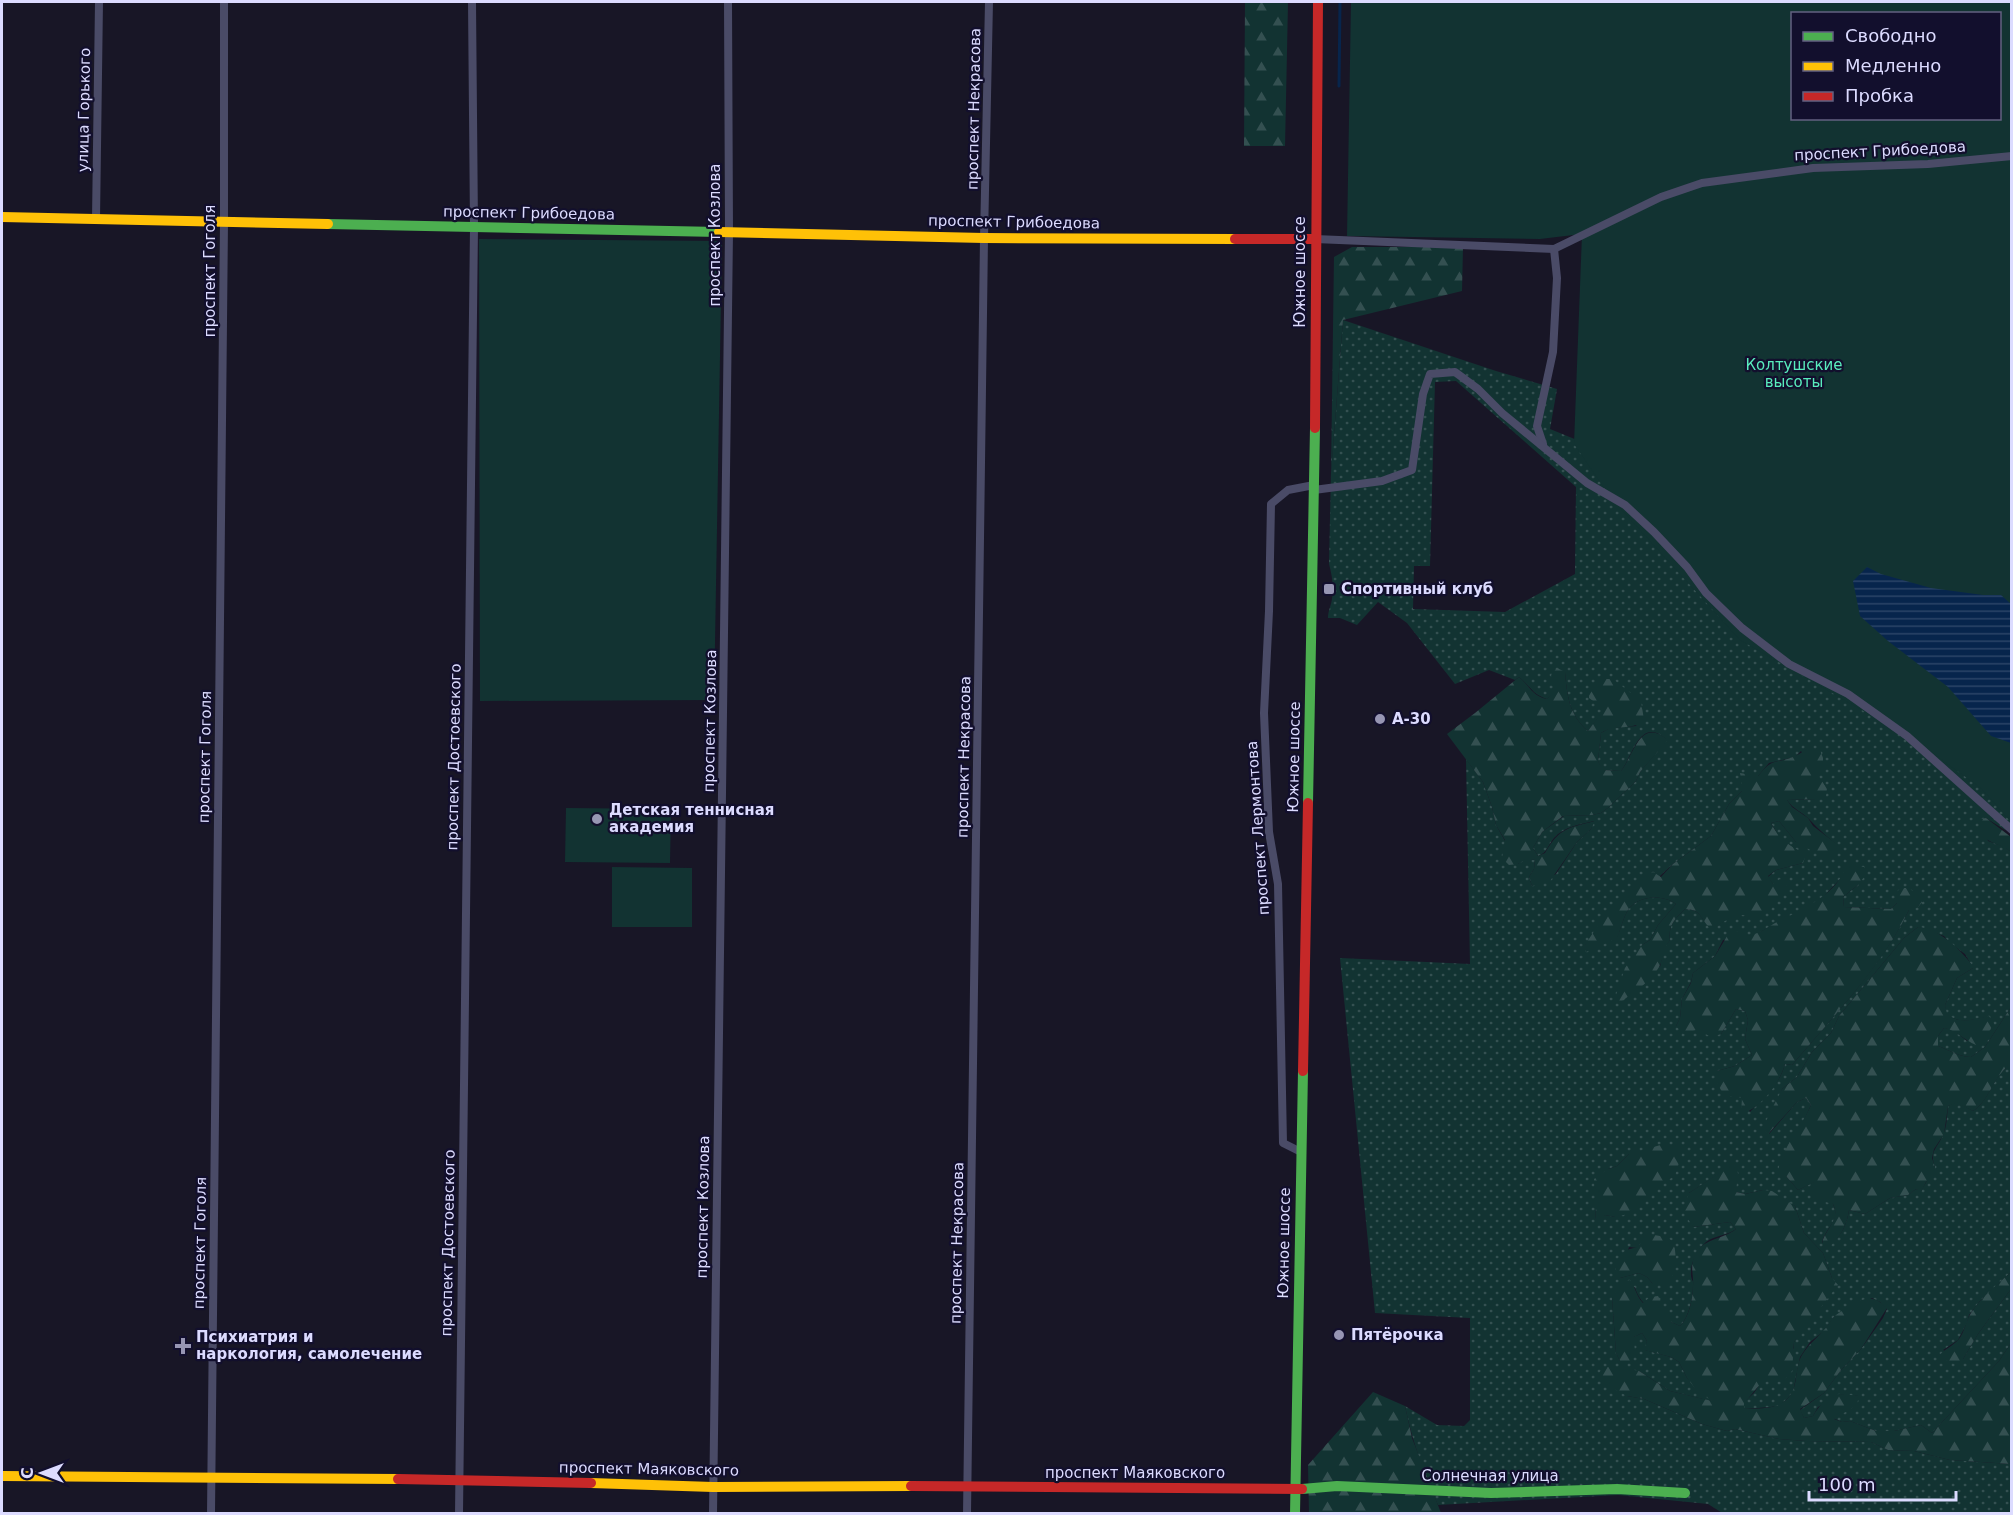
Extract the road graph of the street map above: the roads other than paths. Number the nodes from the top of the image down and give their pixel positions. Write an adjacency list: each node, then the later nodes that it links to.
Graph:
1 (99, 2): 9 (street, улица Горького)
2 (224, 2): 10 (street, проспект Гоголя)
3 (472, 2): 11 (street, проспект Достоевского)
4 (728, 2): 12 (street, проспект Козлова)
5 (989, 2): 13 (street, проспект Некрасова)
6 (1318, 2): 14 (street, Южное шоссе)
7 (2012, 156): 15 (street, проспект Грибоедова)
8 (2, 217): 9 (street, проспект Грибоедова)
9 (96, 219): 10 (street, проспект Грибоедова)
10 (224, 222): 11 (street, проспект Грибоедова); 21 (street, проспект Гоголя)
11 (474, 227): 12 (street, проспект Грибоедова); 22 (street, проспект Достоевского)
12 (729, 232): 13 (street, проспект Грибоедова); 23 (street, проспект Козлова)
13 (984, 238): 14 (street, проспект Грибоедова); 24 (street, проспект Некрасова)
14 (1315, 239): 15 (street, проспект Грибоедова); 17 (street, Южное шоссе)
15 (1554, 249): 16 (street)
16 (1543, 445): 17 (street); 18 (street)
17 (1314, 488): 19 (street, Южное шоссе); 19 (street, проспект Лермонтова)
18 (2012, 830)
19 (1301, 1152): 25 (street, Южное шоссе)
20 (2, 1476): 21 (street, проспект Маяковского)
21 (212, 1479): 22 (street, проспект Маяковского); 27 (street, проспект Гоголя)
22 (459, 1479): 23 (street, проспект Маяковского); 28 (street, проспект Достоевского)
23 (713, 1487): 24 (street, проспект Маяковского); 29 (street, проспект Козлова)
24 (967, 1487): 25 (street, проспект Маяковского); 30 (street, проспект Некрасова)
25 (1296, 1489): 26 (street, Солнечная улица); 31 (street, Южное шоссе)
26 (1685, 1493)
27 (211, 1514)
28 (459, 1514)
29 (713, 1514)
30 (967, 1514)
31 (1295, 1514)

